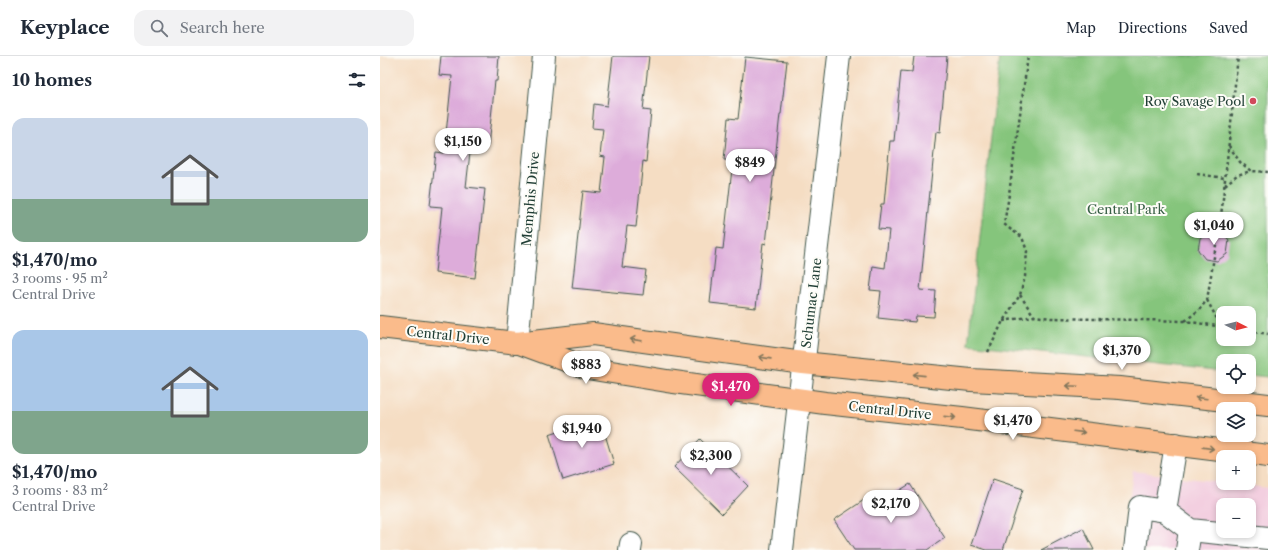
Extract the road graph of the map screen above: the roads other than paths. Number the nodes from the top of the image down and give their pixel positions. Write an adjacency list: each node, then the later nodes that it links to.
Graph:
1 (544, 56): 4 (street, Memphis Drive)
2 (839, 56): 5 (street, Schumac Lane)
3 (380, 327): 4 (main road, Central Drive)
4 (517, 343): 5 (main road, Central Drive, one-way to 4); 6 (main road, Central Drive)
5 (803, 363): 6 (street, Schumac Lane); 7 (main road, Central Drive, one-way to 5)
6 (800, 399): 8 (main road, Central Drive, one-way to 8); 13 (street, Schumac Lane)
7 (1268, 405)
8 (1176, 444): 9 (main road, Central Drive, one-way to 9); 10 (street)
9 (1268, 456)
10 (1165, 511): 12 (street); 14 (street)
11 (1268, 538): 12 (street)
12 (1189, 540)
13 (782, 550)
14 (1135, 550)

